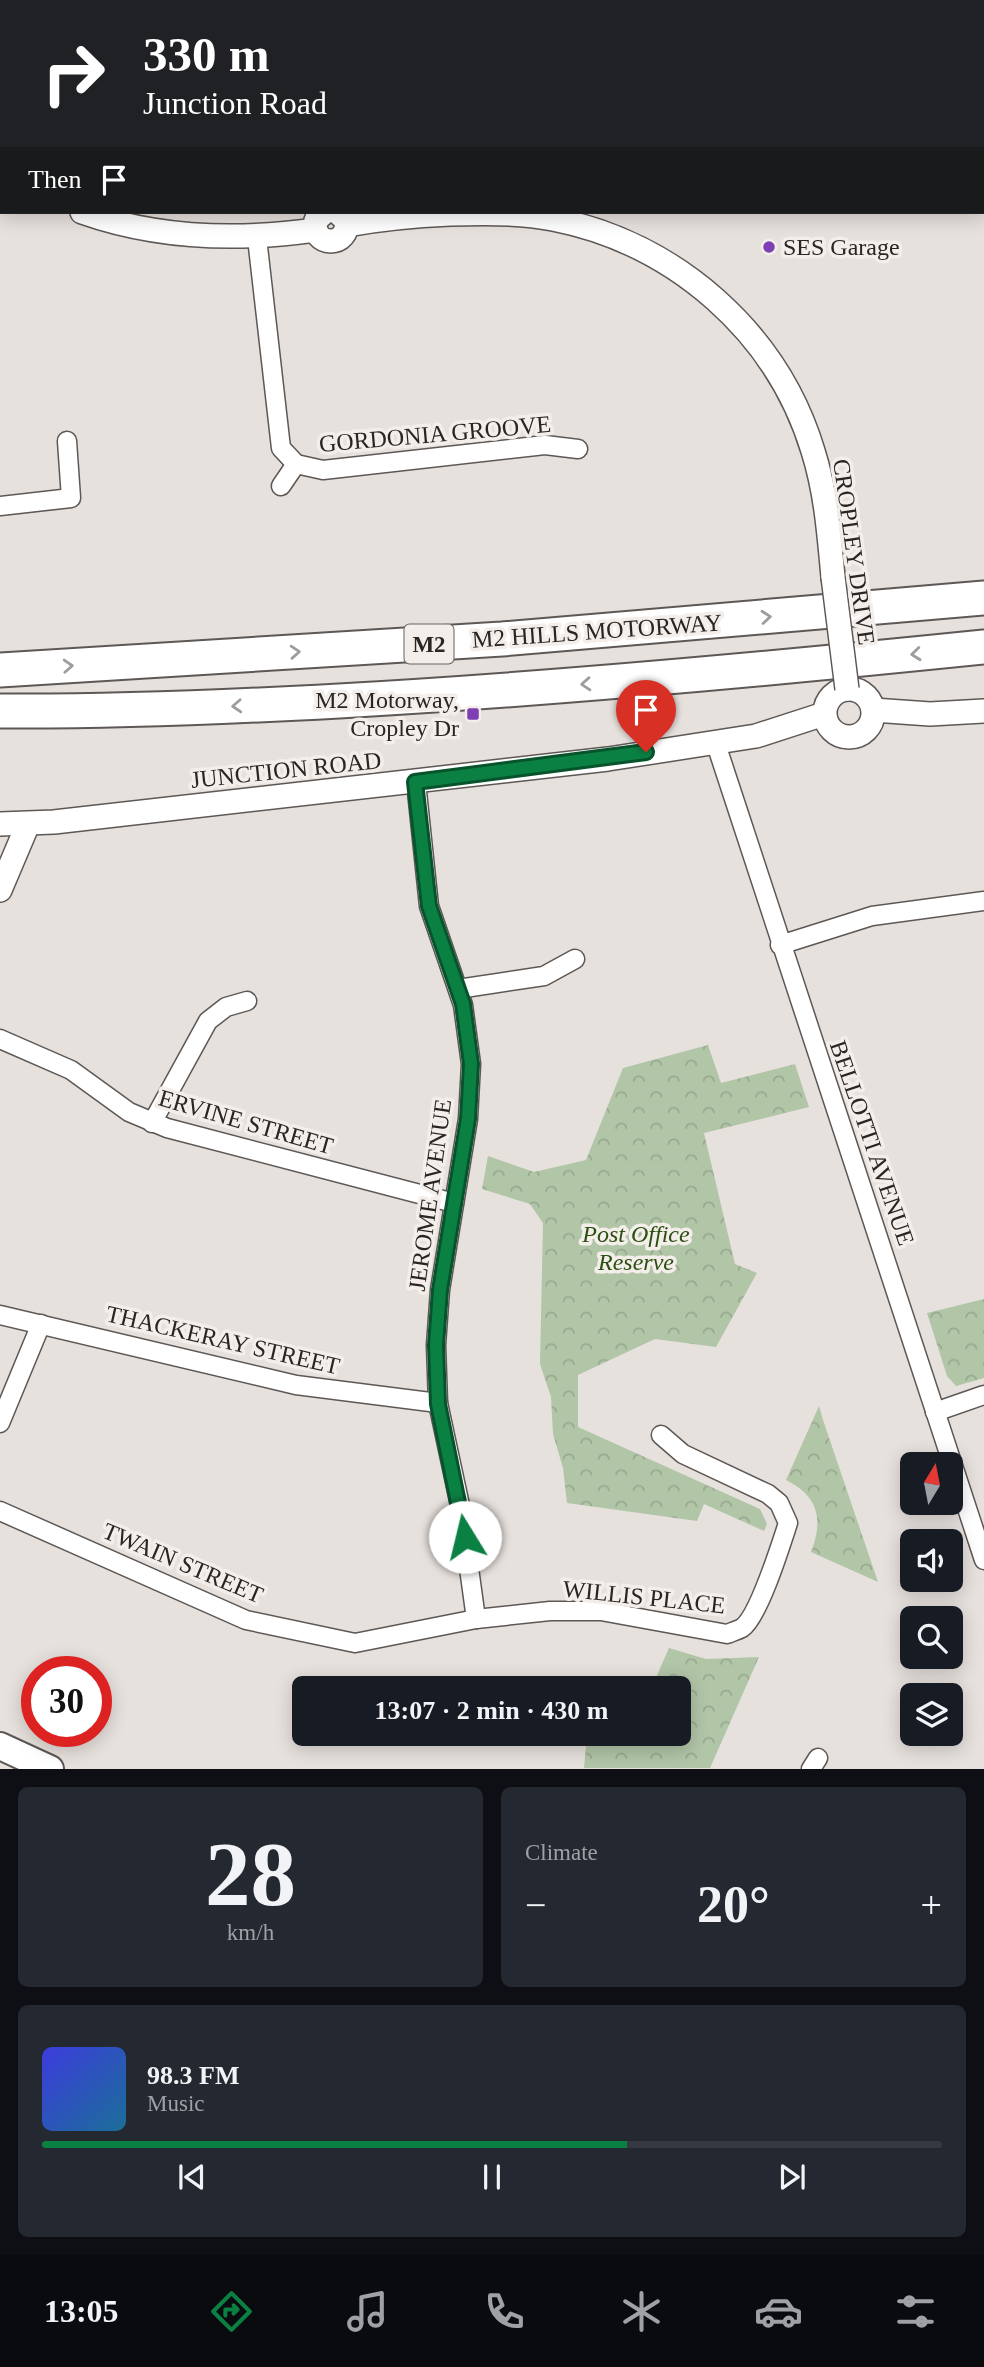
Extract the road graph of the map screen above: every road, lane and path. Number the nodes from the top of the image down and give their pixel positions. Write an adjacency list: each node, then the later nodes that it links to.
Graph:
1 (90, 214): 4 (street)
2 (342, 219): 3 (street); 13 (street, CROPLEY DRIVE, bridge)
3 (320, 221): 4 (street)
4 (257, 238): 7 (street, GORDONIA GROOVE)
5 (67, 441): 9 (street)
6 (578, 449): 7 (street, GORDONIA GROOVE)
7 (296, 464): 8 (street, GORDONIA GROOVE)
8 (281, 486)
9 (0, 506)
10 (984, 598): 12 (highway, M2 HILLS MOTORWAY / M2, one-way to 10)
11 (984, 647): 15 (highway, M2 HILLS MOTORWAY / M2, one-way to 15)
12 (0, 670)
13 (847, 689): 14 (street); 17 (street)
14 (873, 710): 16 (street); 17 (street)
15 (0, 711)
16 (984, 711)
17 (824, 715): 18 (street, JUNCTION ROAD)
18 (715, 741): 19 (street, JUNCTION ROAD); 24 (street, BELLOTTI AVENUE)
19 (415, 782): 21 (street, JUNCTION ROAD); 26 (street, JEROME AVENUE)
20 (0, 824): 21 (street, JUNCTION ROAD)
21 (29, 824): 22 (street)
22 (0, 890)
23 (983, 906): 24 (street)
24 (780, 945): 35 (street, BELLOTTI AVENUE)
25 (575, 959): 26 (street)
26 (458, 989): 30 (street, JEROME AVENUE)
27 (247, 1001): 29 (street)
28 (0, 1039): 29 (street, ERVINE STREET)
29 (152, 1122): 30 (street, ERVINE STREET)
30 (454, 1203): 34 (street, JEROME AVENUE)
31 (0, 1315): 32 (street, THACKERAY STREET)
32 (41, 1324): 34 (street, THACKERAY STREET); 36 (street)
33 (984, 1395): 35 (street)
34 (438, 1404): 40 (street, JEROME AVENUE)
35 (935, 1412): 39 (street, BELLOTTI AVENUE)
36 (0, 1423)
37 (661, 1435): 40 (street, WILLIS PLACE)
38 (0, 1511): 40 (street, TWAIN STREET)
39 (984, 1560)
40 (476, 1619)
41 (0, 1746): 42 (main road)
42 (51, 1769)

